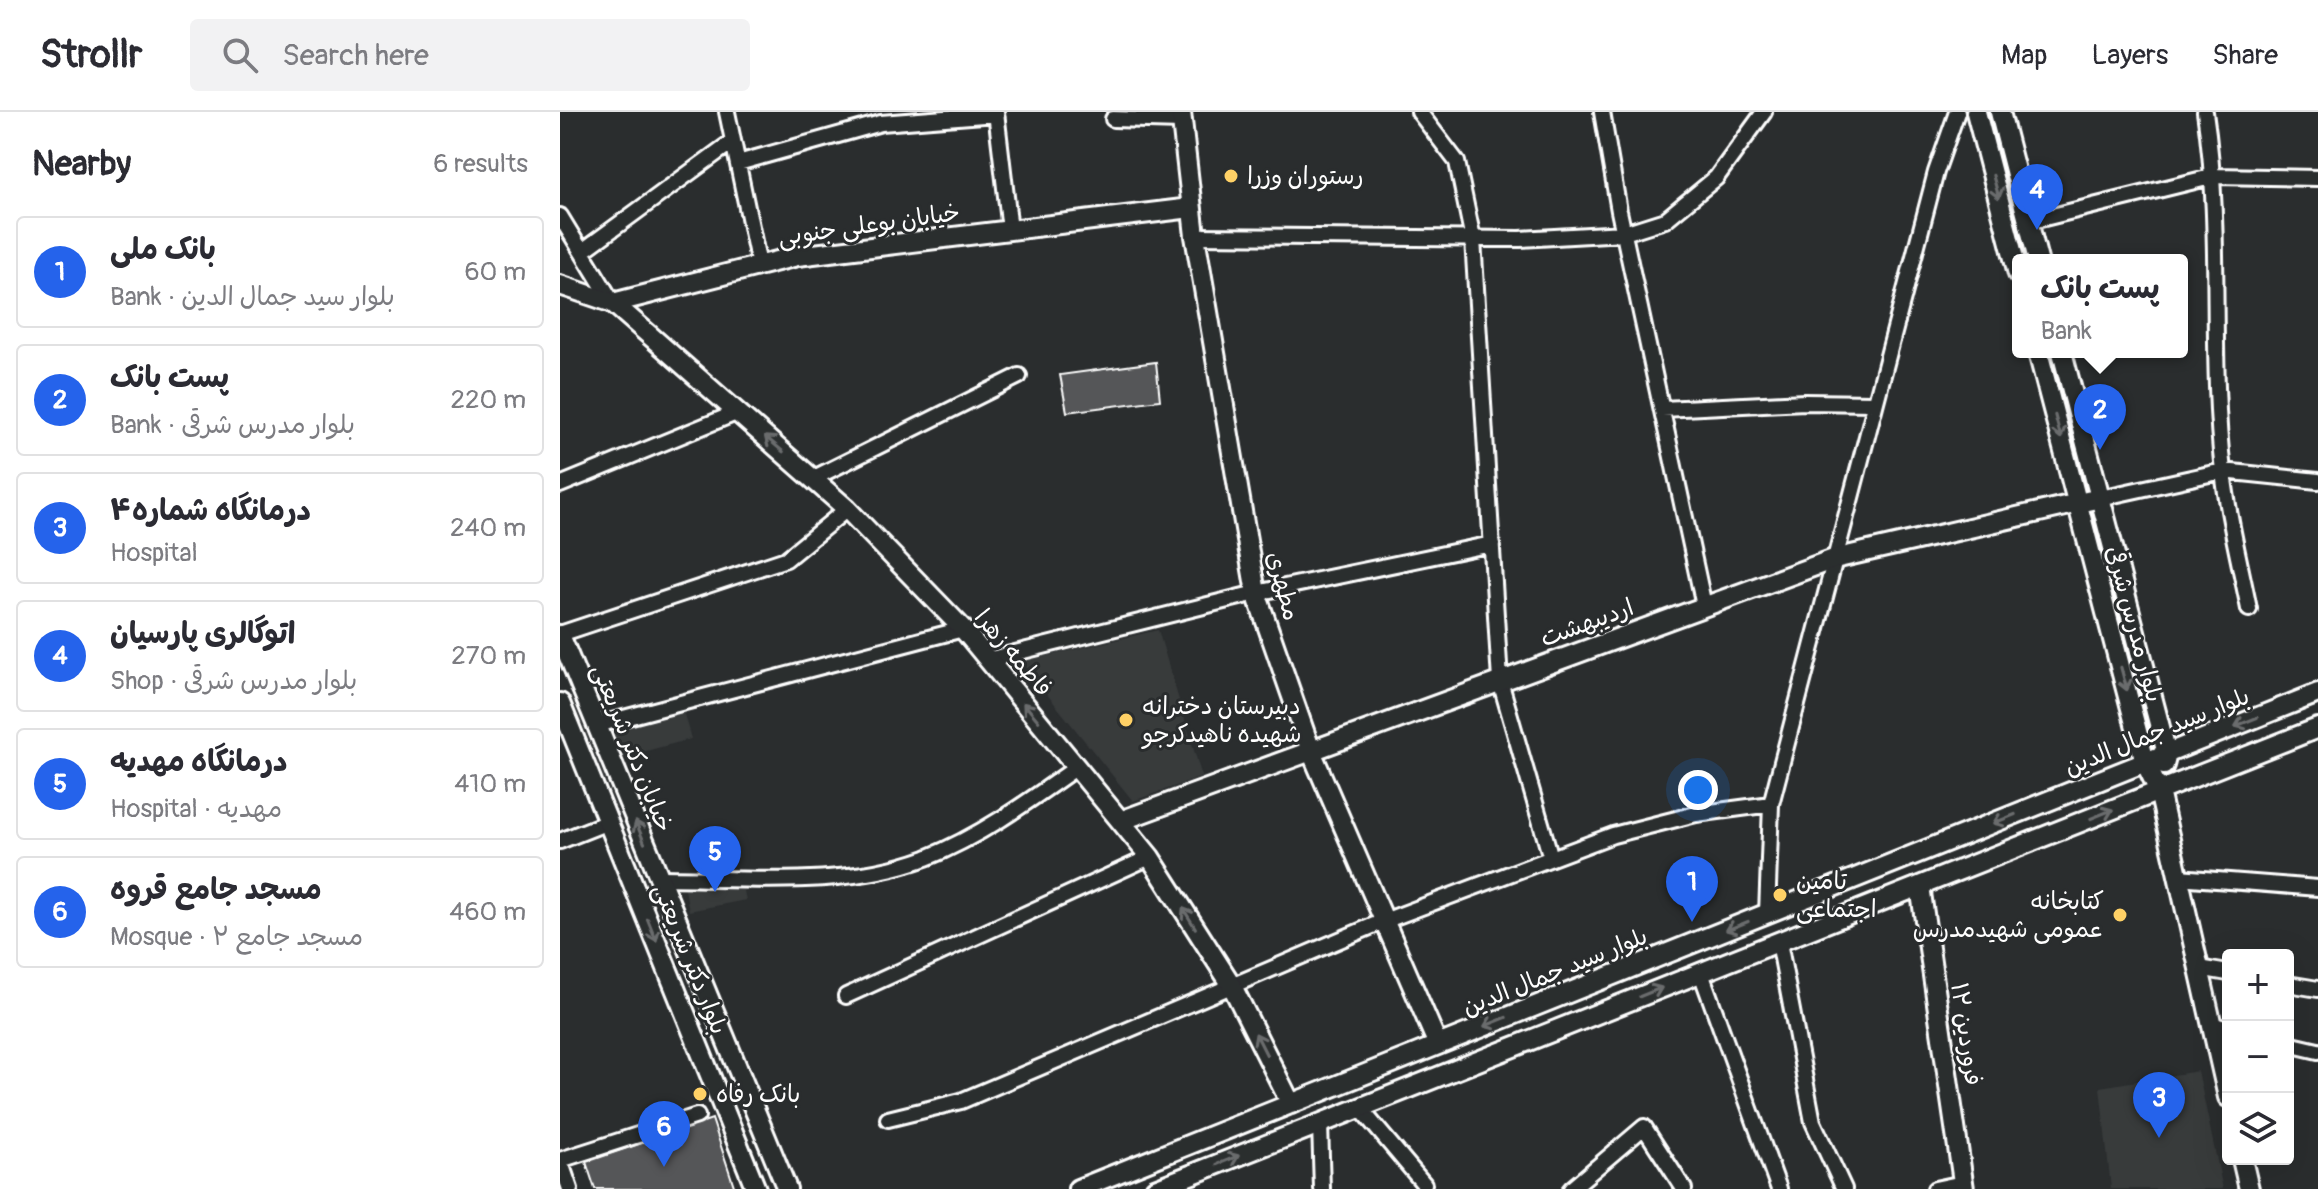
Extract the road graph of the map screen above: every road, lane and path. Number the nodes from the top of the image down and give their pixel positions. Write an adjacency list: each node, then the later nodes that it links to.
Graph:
1 (727, 112): 14 (street)
2 (1419, 112): 24 (street)
3 (1602, 112): 22 (street)
4 (1764, 112): 22 (street)
5 (1957, 112): 34 (street)
6 (1976, 112): 26 (main road, one-way to 26)
7 (2000, 112): 20 (main road)
8 (2205, 112): 16 (street)
9 (996, 113): 10 (street); 21 (street)
10 (956, 115): 12 (street)
11 (1182, 117): 13 (street); 18 (main road, مطهری)
12 (872, 118): 15 (street)
13 (1113, 119)
14 (733, 141): 15 (street); 25 (street)
15 (738, 163): 28 (street)
16 (2215, 176): 17 (street); 20 (street); 37 (street)
17 (2318, 178)
18 (1191, 208): 21 (main road, خیابان بوعلی جنوبی); 23 (main road, مطهری)
19 (560, 216): 25 (street)
20 (2028, 222): 27 (main road)
21 (1010, 230): 28 (main road, خیابان بوعلی جنوبی)
22 (1624, 233): 24 (street); 35 (street)
23 (1195, 236): 24 (street); 46 (main road, مطهری)
24 (1473, 239): 44 (street)
25 (584, 250): 30 (street)
26 (2013, 254)
27 (2036, 254)
28 (759, 265): 30 (main road, خیابان بوعلی جنوبی)
29 (560, 285): 30 (main road)
30 (613, 303): 36 (main road, فاطمه زهرا)
31 (2040, 358): 42 (main road, بلوار مدرس شرقی, one-way to 42)
32 (2064, 358): 41 (main road, بلوار مدرس شرقی)
33 (1019, 376): 38 (street)
34 (1874, 403): 35 (street); 45 (street)
35 (1662, 409): 47 (street)
36 (736, 413): 38 (main road, فاطمه زهرا, one-way to 36); 40 (street)
37 (2223, 471): 39 (street); 41 (street); 48 (street)
38 (814, 478): 43 (main road, فاطمه زهرا)
39 (2318, 481)
40 (560, 485)
41 (2100, 498): 42 (main road, اردیبهشت); 58 (main road, بلوار مدرس شرقی)
42 (2077, 502): 45 (main road, اردیبهشت); 59 (main road, بلوار مدرس شرقی, one-way to 59)
43 (847, 509): 49 (main road, فاطمه زهرا); 50 (street)
44 (1492, 544): 46 (street); 52 (street)
45 (1834, 559): 47 (main road, اردیبهشت); 62 (street)
46 (1256, 593): 51 (street); 57 (main road, مطهری)
47 (1704, 606): 52 (main road, اردیبهشت)
48 (2249, 609)
49 (963, 629): 51 (main road, فاطمه زهرا); 55 (street)
50 (560, 635): 55 (main road, خیابان دکتر شریعتی)
51 (987, 660): 60 (main road, فاطمه زهرا, one-way to 51)
52 (1500, 681): 57 (main road, اردیبهشت); 67 (street)
53 (2318, 693): 58 (main road, بلوار سید جمال الدین, one-way to 58)
54 (560, 703): 64 (main road, بلوار دکتر شریعتی)
55 (597, 725): 69 (main road, خیابان دکتر شریعتی, one-way to 55)
56 (2318, 728): 61 (main road)
57 (1311, 751): 63 (main road, اردیبهشت); 73 (main road, مطهری)
58 (2167, 754): 59 (main road, بلوار سید جمال الدین); 61 (main road, بلوار مدرس شرقی)
59 (2145, 762): 61 (main road, بلوار مدرس شرقی); 72 (main road, بلوار سید جمال الدین, one-way to 72)
60 (1077, 767): 63 (main road, فاطمه زهرا); 69 (street)
61 (2159, 791): 68 (main road); 70 (main road, one-way to 61)
62 (1771, 804): 67 (street); 72 (street)
63 (1123, 820): 66 (main road, فاطمه زهرا)
64 (608, 822): 65 (street); 99 (main road, بلوار دکتر شریعتی, one-way to 99)
65 (560, 841)
66 (1150, 857): 79 (main road, فاطمه زهرا, one-way to 66); 82 (street)
67 (1551, 858): 73 (street)
68 (2178, 877): 71 (street); 75 (main road)
69 (659, 878): 100 (main road, خیابان دکتر شریعتی)
70 (1920, 886): 74 (main road); 97 (main road, ۱۲ فروردین)
71 (2318, 888)
72 (1767, 914): 78 (main road, بلوار سید جمال الدین, one-way to 78)
73 (1384, 921): 79 (street); 85 (main road, مطهری)
74 (1779, 942): 77 (main road); 107 (street)
75 (2199, 968): 76 (street); 84 (main road)
76 (2222, 972)
77 (1701, 973): 83 (main road, one-way to 77); 106 (street)
78 (1612, 976): 83 (main road); 85 (main road, بلوار سید جمال الدین, one-way to 85)
79 (1231, 984): 89 (main road, فاطمه زهرا, one-way to 79); 92 (street)
80 (2294, 985): 81 (street)
81 (2318, 989)
82 (846, 996)
83 (1622, 1004): 90 (main road)
84 (2220, 1026): 88 (main road)
85 (1438, 1045): 89 (main road, بلوار سید جمال الدین)
86 (2294, 1045): 87 (street)
87 (2318, 1051)
88 (2228, 1093)
89 (1291, 1104): 101 (main road, بلوار سید جمال الدین)
90 (1360, 1108): 93 (main road); 96 (street)
91 (697, 1116): 94 (street)
92 (888, 1119)
93 (1320, 1124): 102 (main road, one-way to 93); 103 (street)
94 (560, 1160): 98 (street)
95 (2243, 1165): 109 (main road)
96 (1424, 1184)
97 (1963, 1186): 108 (street)
98 (570, 1189)
99 (756, 1189)
100 (787, 1189)
101 (1078, 1189)
102 (1155, 1189)
103 (1322, 1189)
104 (1571, 1189): 105 (street)
105 (1684, 1189)
106 (1779, 1189)
107 (1844, 1189)
108 (1935, 1189)
109 (2249, 1189)

